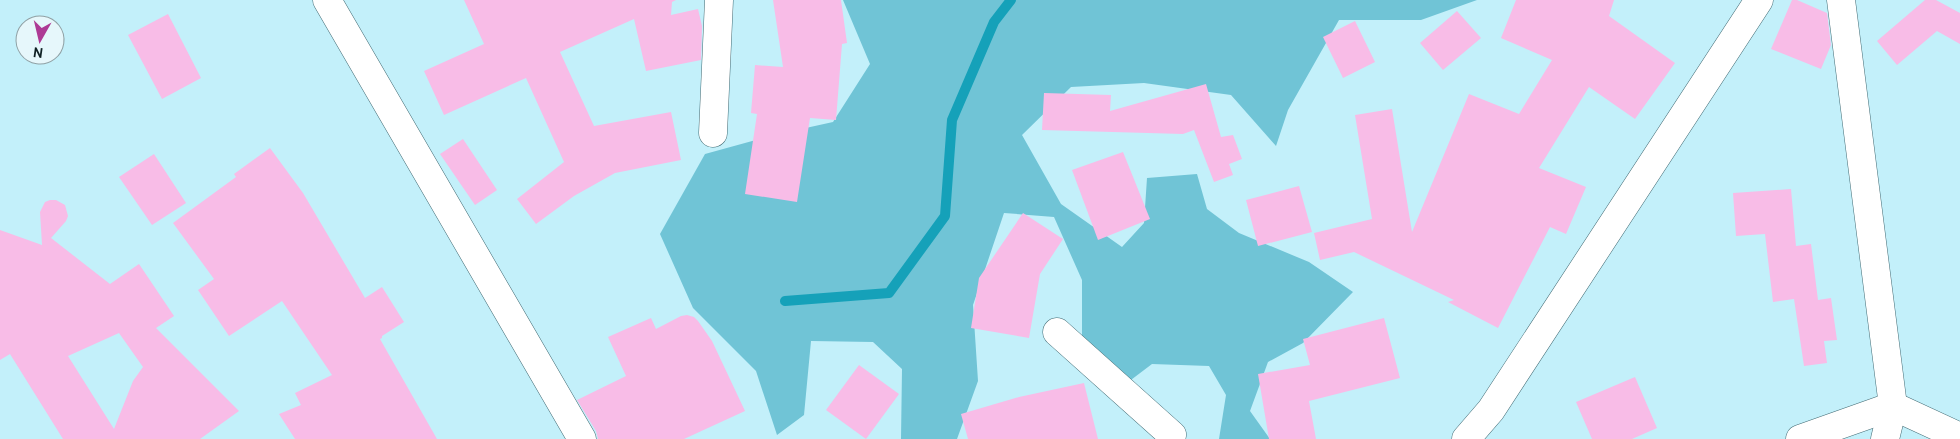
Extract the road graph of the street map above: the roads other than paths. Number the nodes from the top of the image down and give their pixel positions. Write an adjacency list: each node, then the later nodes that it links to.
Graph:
1 (327, 0): 9 (main road)
2 (719, 0): 5 (main road)
3 (1758, 0): 11 (main road)
4 (1841, 0): 7 (main road)
5 (713, 133)
6 (1057, 332): 10 (main road)
7 (1893, 406): 8 (main road); 12 (main road); 13 (main road)
8 (1960, 437)
9 (582, 439)
10 (1171, 439)
11 (1466, 439)
12 (1800, 439)
13 (1886, 439)

